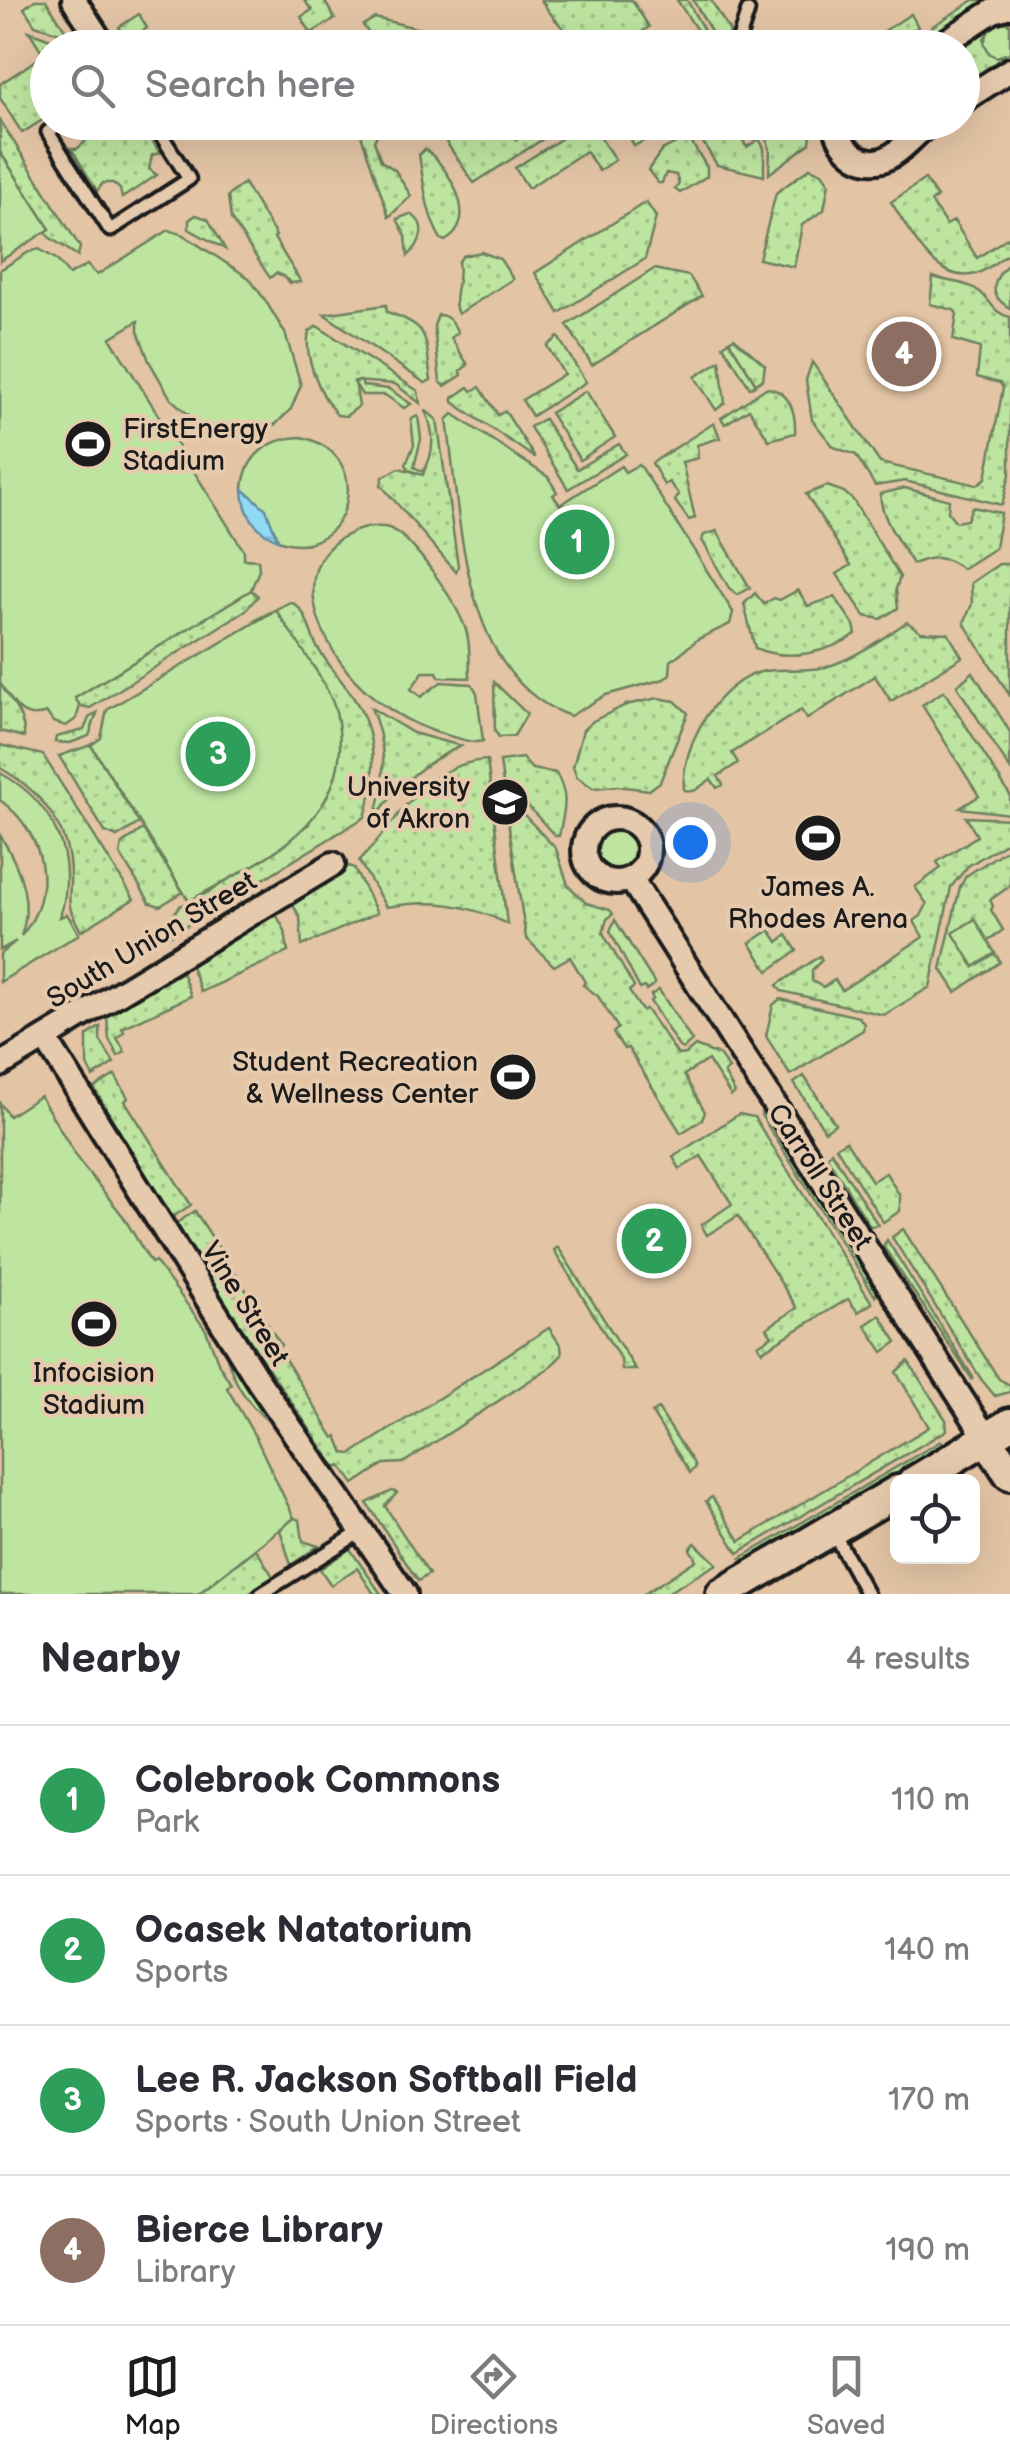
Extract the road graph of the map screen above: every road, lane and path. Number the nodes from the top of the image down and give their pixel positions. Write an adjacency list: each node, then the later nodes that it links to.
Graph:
1 (86, 4): 4 (street)
2 (1010, 6): 6 (street)
3 (748, 11): 5 (lane)
4 (97, 30)
5 (742, 30)
6 (964, 30)
7 (1010, 70): 8 (street)
8 (980, 89)
9 (53, 140): 10 (lane)
10 (165, 140)
11 (842, 140): 12 (street)
12 (910, 140)
13 (332, 864): 15 (street, South Union Street)
14 (631, 878): 17 (street, Carroll Street)
15 (46, 1038): 16 (street, South Union Street); 21 (street, Vine Street)
16 (0, 1066)
17 (998, 1431): 18 (street); 19 (street, Carroll Street)
18 (927, 1474)
19 (1010, 1474)
20 (890, 1496): 22 (street)
21 (362, 1530): 24 (lane); 25 (street, Vine Street)
22 (832, 1530): 23 (street); 26 (lane)
23 (738, 1590)
24 (260, 1594)
25 (405, 1594)
26 (867, 1594)

